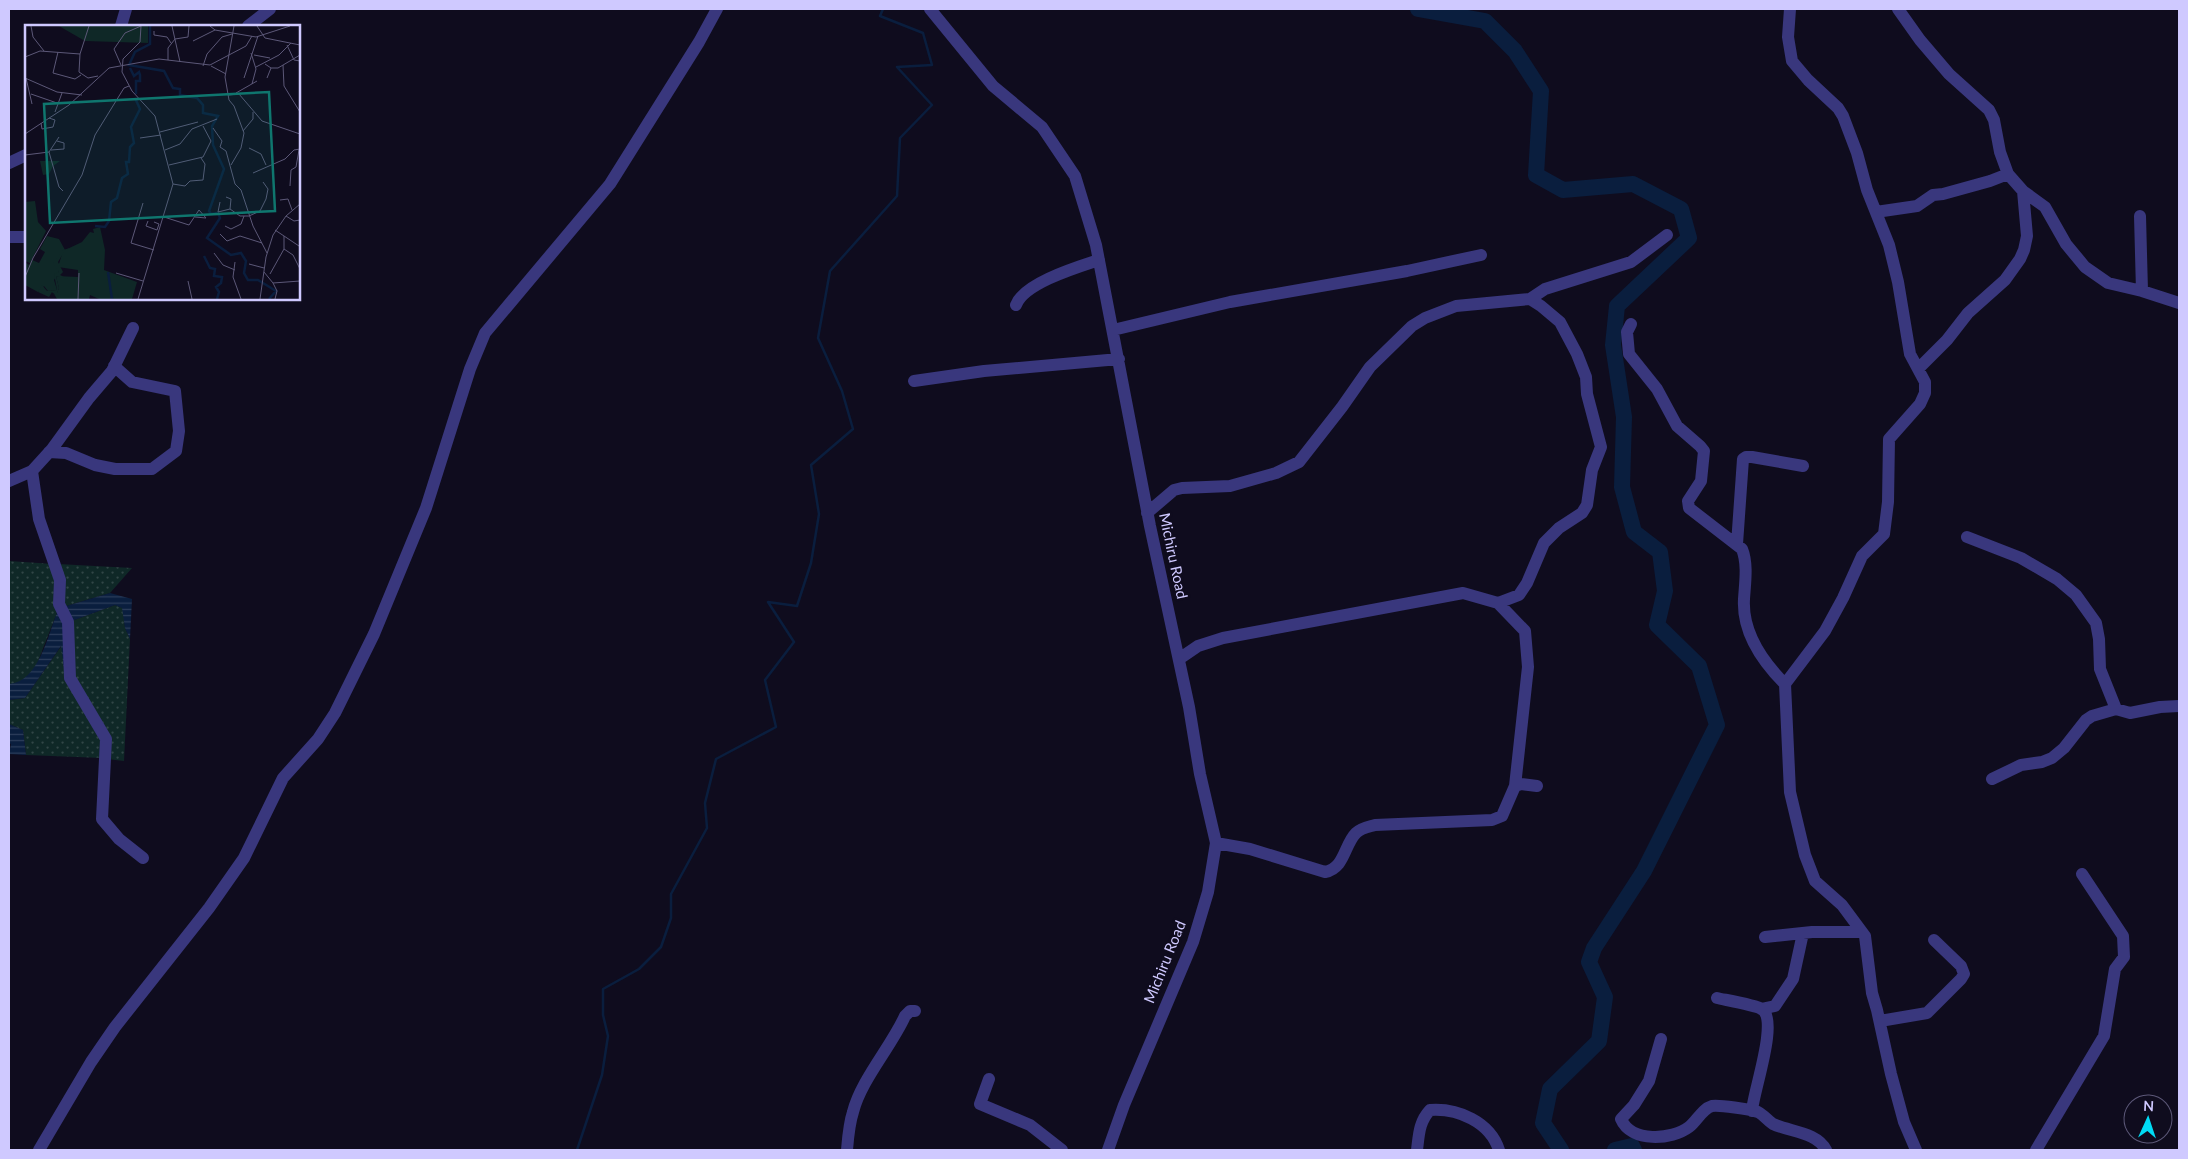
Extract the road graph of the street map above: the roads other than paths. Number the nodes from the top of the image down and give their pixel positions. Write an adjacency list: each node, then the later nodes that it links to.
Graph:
1 (126, 9): 7 (street)
2 (270, 9): 8 (street)
3 (717, 9): 60 (street)
4 (930, 9): 19 (street, Michiru Road)
5 (1790, 9): 13 (street)
6 (1898, 9): 11 (street)
7 (121, 25)
8 (249, 25)
9 (25, 155): 10 (street)
10 (9, 163)
11 (2008, 174): 12 (street); 13 (street)
12 (2023, 191): 20 (street); 29 (street)
13 (1876, 212): 29 (street)
14 (2140, 216): 20 (street)
15 (1666, 235): 21 (street)
16 (9, 237): 17 (street)
17 (25, 237)
18 (1481, 255): 26 (street)
19 (1099, 260): 23 (street); 26 (street, Michiru Road)
20 (2142, 291): 22 (street)
21 (1530, 299): 35 (street); 38 (street)
22 (2179, 303)
23 (1016, 305)
24 (1631, 324): 37 (street)
25 (133, 328): 28 (street)
26 (1113, 330): 27 (street, Michiru Road)
27 (1119, 359): 30 (street); 35 (street, Michiru Road)
28 (114, 366): 31 (street); 31 (street)
29 (1919, 368): 40 (street)
30 (914, 381)
31 (49, 452): 33 (street)
32 (1803, 466): 37 (street)
33 (32, 471): 34 (street); 47 (street)
34 (9, 481)
35 (1148, 513): 39 (street, Michiru Road)
36 (1967, 537): 42 (street)
37 (1737, 544): 40 (street)
38 (1498, 603): 39 (street); 44 (street)
39 (1179, 659): 46 (street, Michiru Road)
40 (1785, 684): 49 (street)
41 (2179, 706): 42 (street)
42 (2116, 709): 43 (street)
43 (1992, 779)
44 (1515, 786): 45 (street); 46 (street)
45 (1537, 786)
46 (1216, 843): 63 (street, Michiru Road)
47 (143, 858)
48 (2082, 874): 68 (street)
49 (1862, 932): 50 (street); 56 (street)
50 (1803, 933): 51 (street); 54 (street)
51 (1765, 937)
52 (1934, 940): 56 (street)
53 (1717, 998): 54 (street)
54 (1762, 1009): 59 (street)
55 (915, 1011): 61 (street)
56 (1880, 1021): 67 (street)
57 (1661, 1039): 59 (street)
58 (989, 1079): 62 (street)
59 (1752, 1111): 66 (street)
60 (39, 1150)
61 (847, 1150)
62 (1062, 1150)
63 (1108, 1150)
64 (1417, 1150): 65 (street)
65 (1499, 1150)
66 (1826, 1150)
67 (1916, 1150)
68 (2036, 1150)

